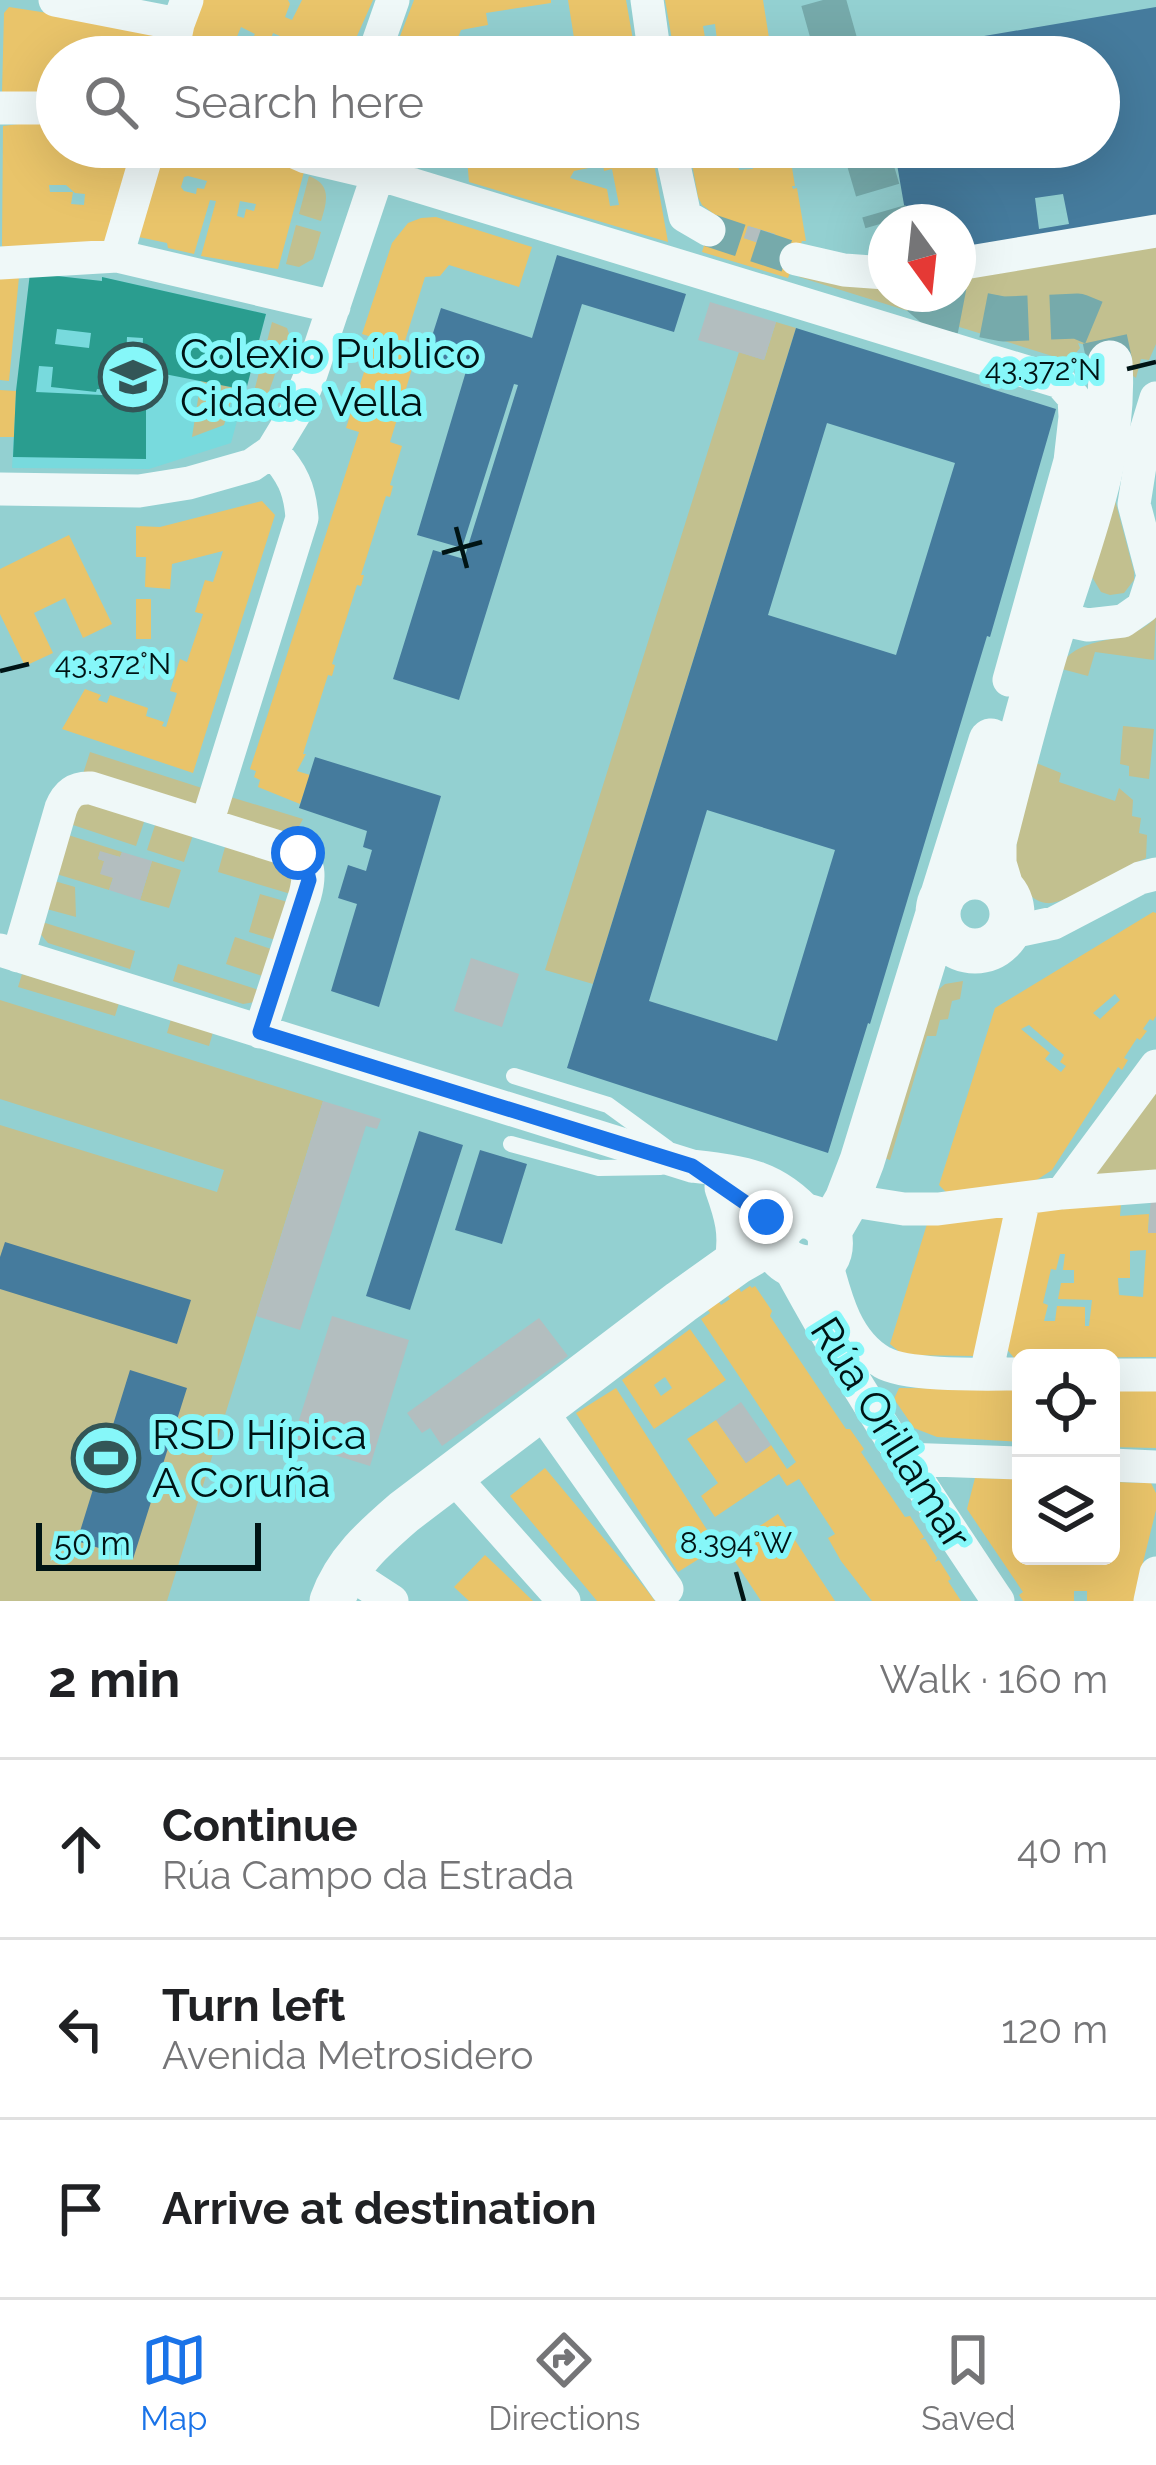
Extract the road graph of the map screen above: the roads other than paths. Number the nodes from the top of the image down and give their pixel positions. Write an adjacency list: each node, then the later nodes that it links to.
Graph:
1 (55, 0): 4 (street)
2 (393, 0): 5 (street)
3 (646, 0): 6 (street)
4 (178, 27)
5 (380, 36)
6 (652, 36)
7 (36, 108): 8 (street)
8 (0, 109)
9 (142, 168): 15 (street)
10 (374, 168): 20 (street)
11 (399, 168): 28 (street)
12 (675, 168): 13 (street)
13 (709, 230)
14 (1156, 231): 17 (street)
15 (117, 256): 18 (street); 20 (street)
16 (796, 259): 19 (street)
17 (976, 261)
18 (0, 263)
19 (868, 272)
20 (334, 307): 24 (street)
21 (1110, 362): 27 (main road)
22 (1156, 398): 23 (street)
23 (1150, 434): 26 (street)
24 (272, 451): 25 (street); 29 (street)
25 (0, 489)
26 (1154, 581): 27 (street)
27 (1055, 618): 28 (main road); 31 (main road)
28 (1010, 680): 32 (main road)
29 (208, 823): 34 (street); 36 (street)
30 (1156, 874): 33 (street)
31 (1001, 886): 32 (main road); 33 (main road)
32 (940, 906): 33 (main road); 35 (main road)
33 (996, 941): 35 (main road)
34 (9, 953): 36 (street)
35 (915, 985): 44 (main road)
36 (260, 1032): 40 (street)
37 (1156, 1066): 42 (street)
38 (514, 1076): 40 (lane)
39 (511, 1144): 40 (lane)
40 (709, 1176): 44 (street); 45 (main road)
41 (1156, 1186): 42 (street)
42 (1062, 1193): 43 (street)
43 (1024, 1198): 44 (street); 46 (street)
44 (808, 1234): 45 (main road); 46 (street); 51 (street, Rúa Orillamar)
45 (737, 1262): 50 (main road)
46 (986, 1374): 47 (street)
47 (1012, 1374)
48 (1120, 1375): 49 (street)
49 (1156, 1375)
50 (539, 1408): 55 (main road); 58 (street)
51 (904, 1459): 52 (street); 61 (street, Rúa Orillamar)
52 (1012, 1463)
53 (1120, 1465): 54 (street)
54 (1156, 1467)
55 (451, 1474): 57 (main road); 60 (street)
56 (1156, 1573): 62 (street)
57 (339, 1586): 59 (street)
58 (667, 1589)
59 (392, 1601)
60 (564, 1601)
61 (998, 1601)
62 (1150, 1601)

